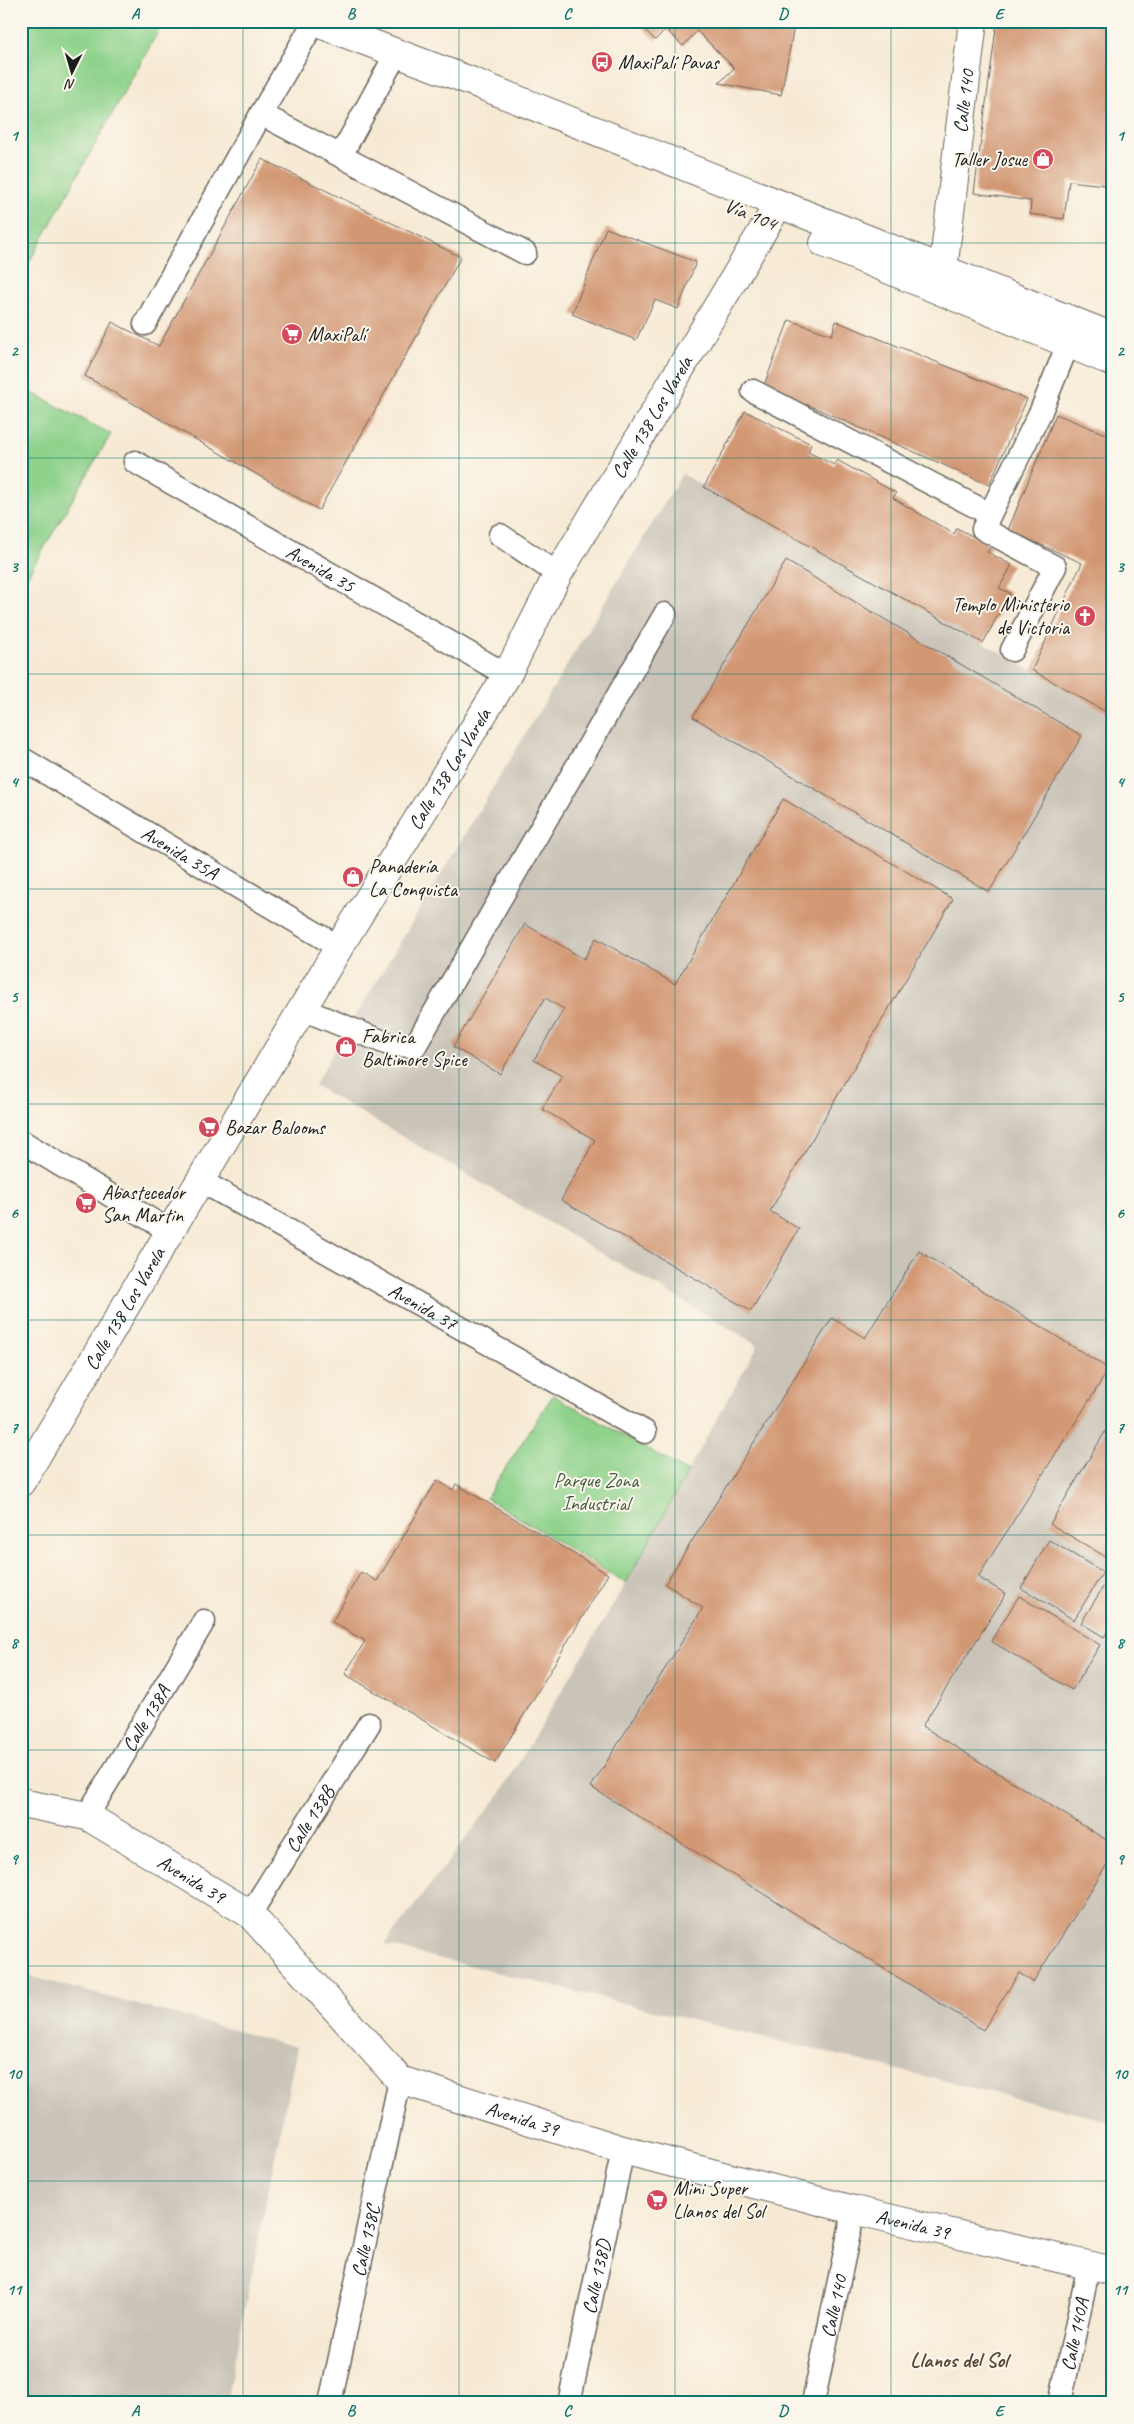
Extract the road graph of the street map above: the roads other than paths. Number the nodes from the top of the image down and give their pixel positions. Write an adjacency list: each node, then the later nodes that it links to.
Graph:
1 (973, 21): 8 (street, Calle 140)
2 (314, 22): 3 (street, Vía 104); 4 (lane)
3 (396, 54): 5 (lane); 6 (street, Vía 104)
4 (261, 114): 5 (lane); 9 (lane)
5 (340, 155): 7 (lane)
6 (772, 213): 8 (street, Vía 104); 11 (street, Vía 104); 17 (street, Calle 138 Los Varela)
7 (525, 253)
8 (943, 270): 10 (street, Vía 104)
9 (145, 324)
10 (1113, 337)
11 (1068, 344): 12 (street, Vía 104); 15 (lane)
12 (1113, 362)
13 (753, 391): 15 (lane)
14 (135, 462): 20 (lane, Avenida 35)
15 (990, 514): 19 (lane)
16 (500, 535): 17 (lane)
17 (558, 574): 20 (street, Calle 138 Los Varela)
18 (665, 614): 23 (lane)
19 (1012, 650)
20 (507, 675): 22 (street, Calle 138 Los Varela)
21 (21, 758): 22 (lane, Avenida 35A)
22 (339, 947): 23 (street, Calle 138 Los Varela)
23 (302, 1009): 25 (street, Calle 138 Los Varela)
24 (21, 1141): 26 (lane)
25 (201, 1181): 26 (street, Calle 138 Los Varela); 27 (lane, Avenida 37)
26 (171, 1232): 28 (street, Calle 138 Los Varela)
27 (645, 1432)
28 (21, 1482)
29 (204, 1621): 32 (lane, Calle 138A)
30 (369, 1724): 33 (lane, Calle 138B)
31 (21, 1801): 32 (street, Avenida 39)
32 (87, 1816): 33 (street, Avenida 39)
33 (250, 1914): 34 (street, Avenida 39)
34 (400, 2080): 35 (street, Avenida 39); 38 (lane, Calle 138C)
35 (623, 2150): 36 (street, Avenida 39); 39 (lane, Calle 138D)
36 (854, 2210): 37 (street, Avenida 39); 40 (lane, Calle 140)
37 (1101, 2268): 41 (lane, Calle 140A)
38 (330, 2403)
39 (569, 2403)
40 (813, 2403)
41 (1060, 2403)

